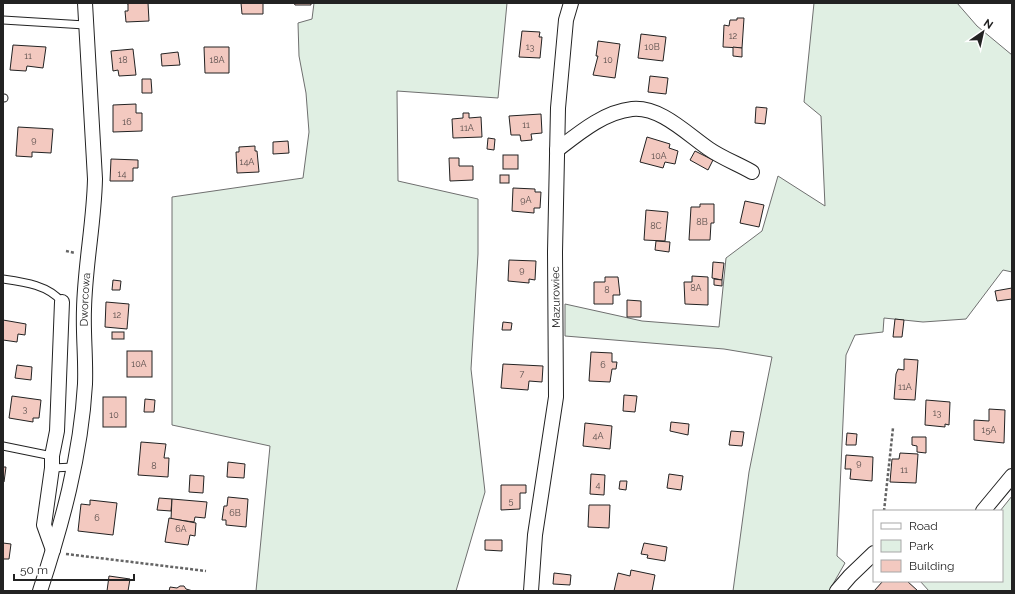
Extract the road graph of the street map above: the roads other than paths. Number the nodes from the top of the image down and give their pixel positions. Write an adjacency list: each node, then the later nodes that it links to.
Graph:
1 (85, 3): 4 (street, Dworcowa)
2 (571, 3): 5 (street, Mazurowiec)
3 (3, 20): 4 (lane)
4 (85, 25): 11 (street, Dworcowa)
5 (557, 150): 6 (street); 17 (street, Mazurowiec)
6 (752, 172)
7 (3, 279): 8 (lane)
8 (62, 302): 10 (street)
9 (3, 446): 10 (lane)
10 (52, 462): 11 (lane); 14 (street)
11 (74, 467): 14 (street, Dworcowa)
12 (1012, 476): 13 (street)
13 (984, 510)
14 (52, 551): 16 (street, Dworcowa)
15 (873, 554): 18 (street)
16 (40, 591)
17 (531, 591)
18 (837, 591)

